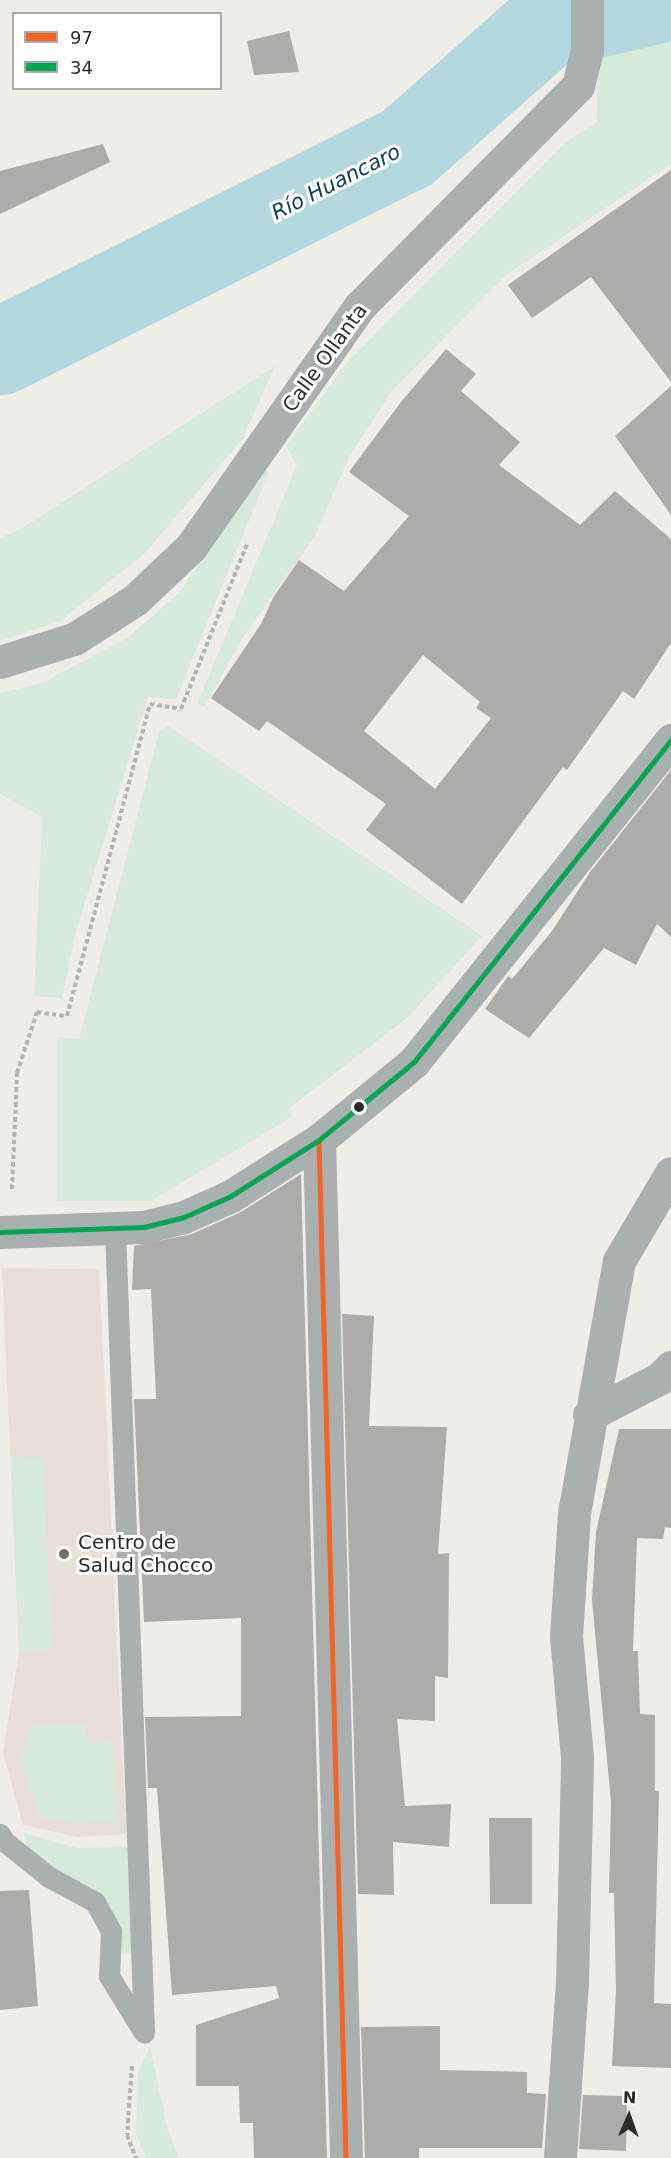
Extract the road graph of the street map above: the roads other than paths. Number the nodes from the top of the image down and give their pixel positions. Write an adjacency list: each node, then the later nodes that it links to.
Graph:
1 (587, 0): 2 (street, Calle Ollanta)
2 (0, 662)
3 (671, 740): 4 (street)
4 (319, 1140): 6 (street); 11 (street)
5 (671, 1173): 9 (street)
6 (116, 1228): 7 (street); 10 (lane)
7 (5, 1232)
8 (671, 1367): 9 (street)
9 (589, 1414): 12 (street)
10 (0, 1834)
11 (346, 2158)
12 (560, 2158)

